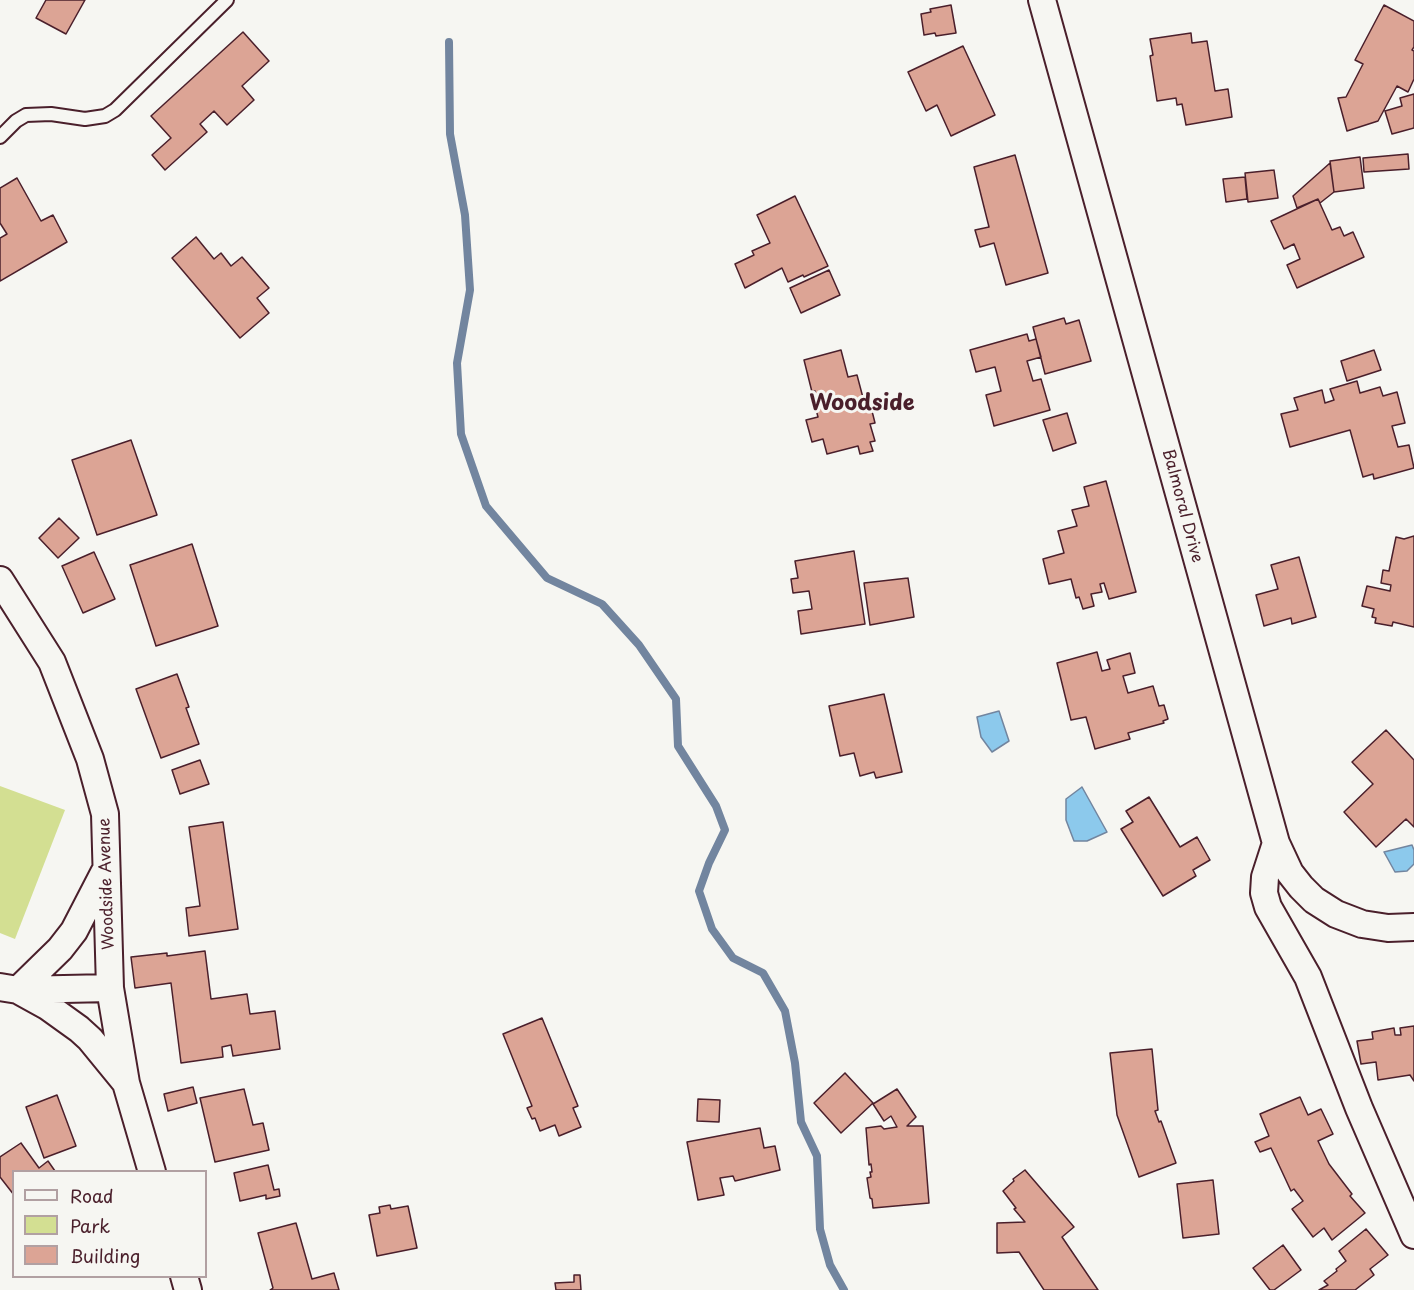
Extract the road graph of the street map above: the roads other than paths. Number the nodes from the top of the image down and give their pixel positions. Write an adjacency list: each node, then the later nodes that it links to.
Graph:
1 (227, 0): 3 (lane)
2 (1042, 0): 5 (street, Balmoral Drive)
3 (0, 137)
4 (0, 580): 6 (street, Woodside Avenue)
5 (1276, 843): 7 (street, Balmoral Drive); 12 (street)
6 (106, 870): 8 (street); 9 (street, Woodside Avenue)
7 (1414, 927)
8 (9, 988): 9 (street); 10 (street)
9 (110, 988): 10 (street, Woodside Avenue)
10 (126, 1083): 11 (street, Woodside Avenue)
11 (151, 1170)
12 (1414, 1235)

